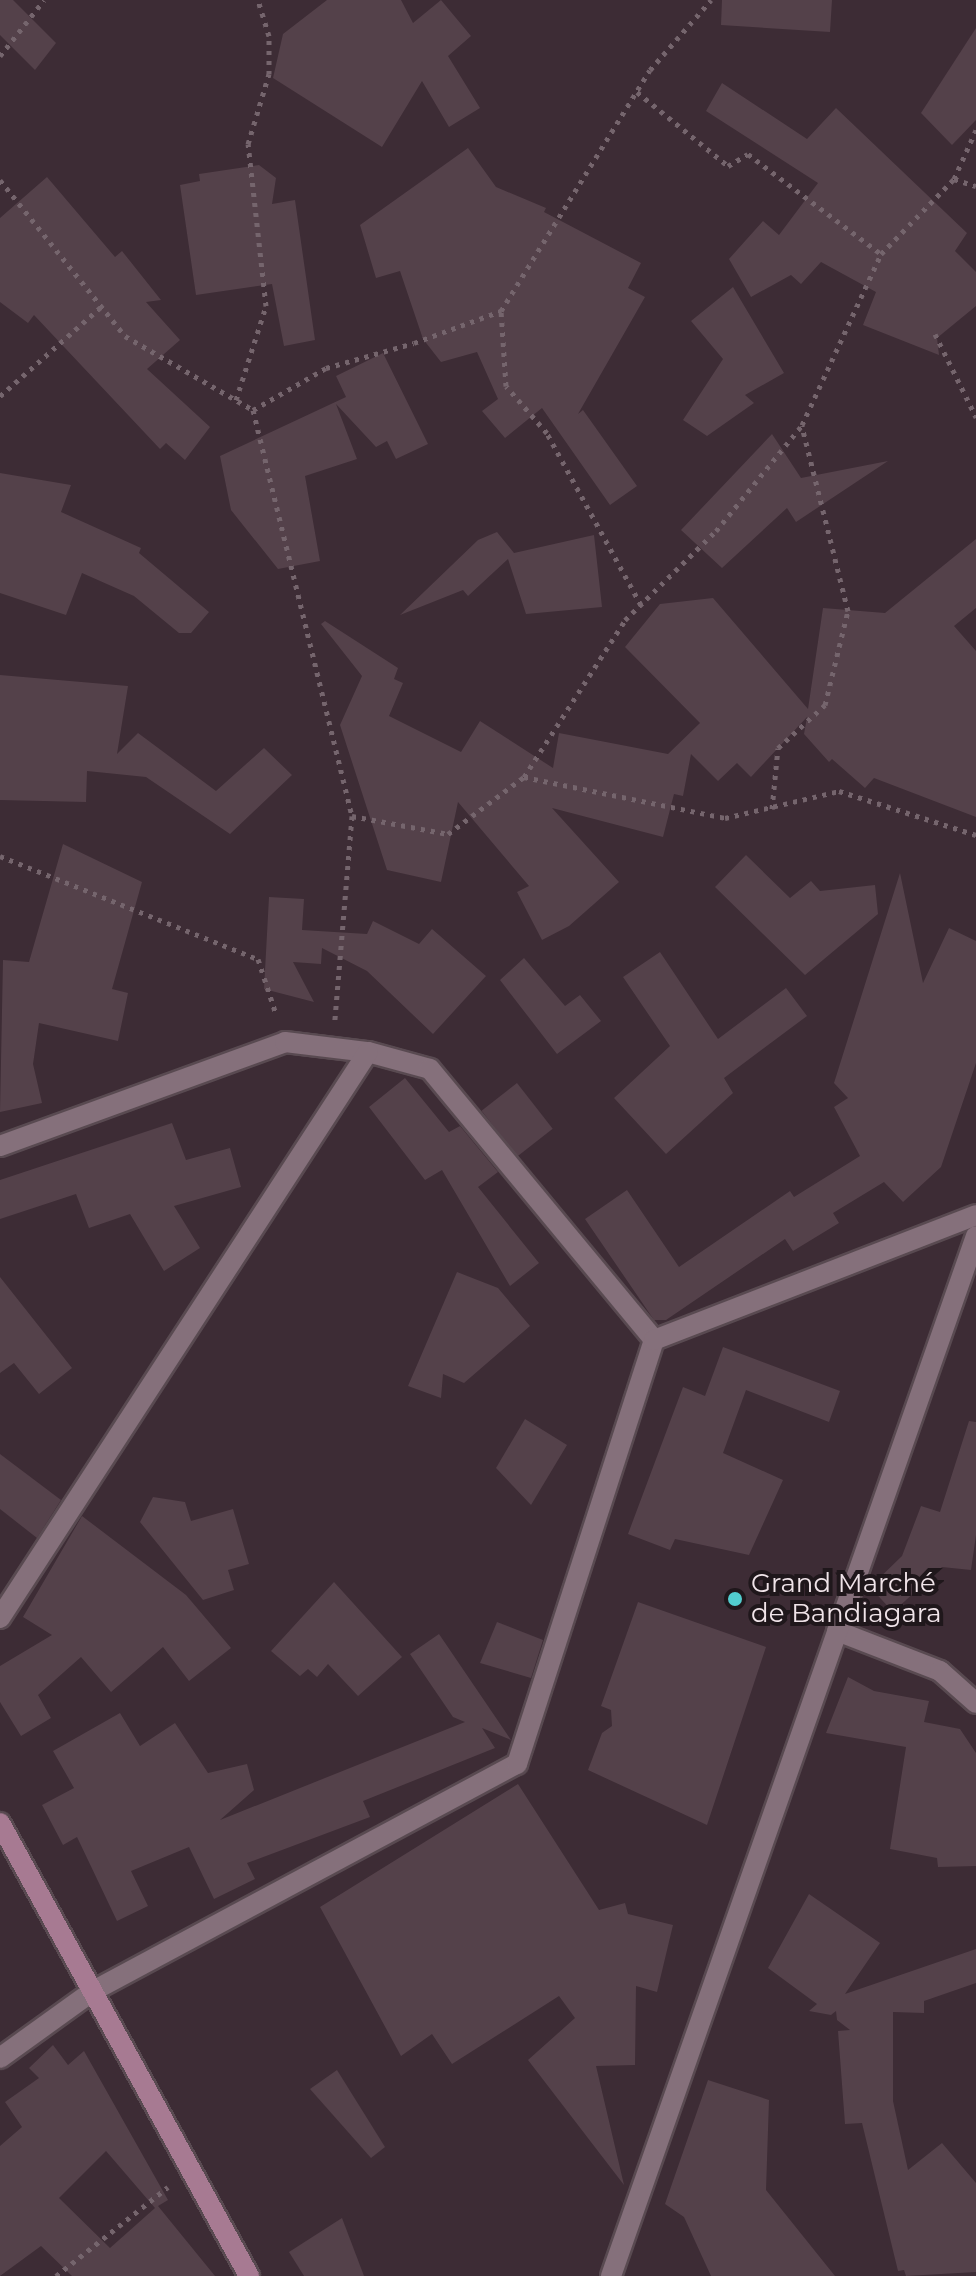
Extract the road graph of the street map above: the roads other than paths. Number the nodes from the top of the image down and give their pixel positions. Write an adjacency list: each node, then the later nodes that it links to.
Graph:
1 (368, 1052): 2 (street); 5 (street); 6 (street)
2 (0, 1146)
3 (976, 1215): 5 (street)
4 (976, 1236): 7 (street)
5 (654, 1340): 10 (street)
6 (0, 1618)
7 (837, 1631): 8 (street); 13 (street)
8 (976, 1703)
9 (0, 1823): 10 (main road)
10 (93, 1991): 11 (street); 12 (main road)
11 (0, 2058)
12 (249, 2276)
13 (611, 2276)

